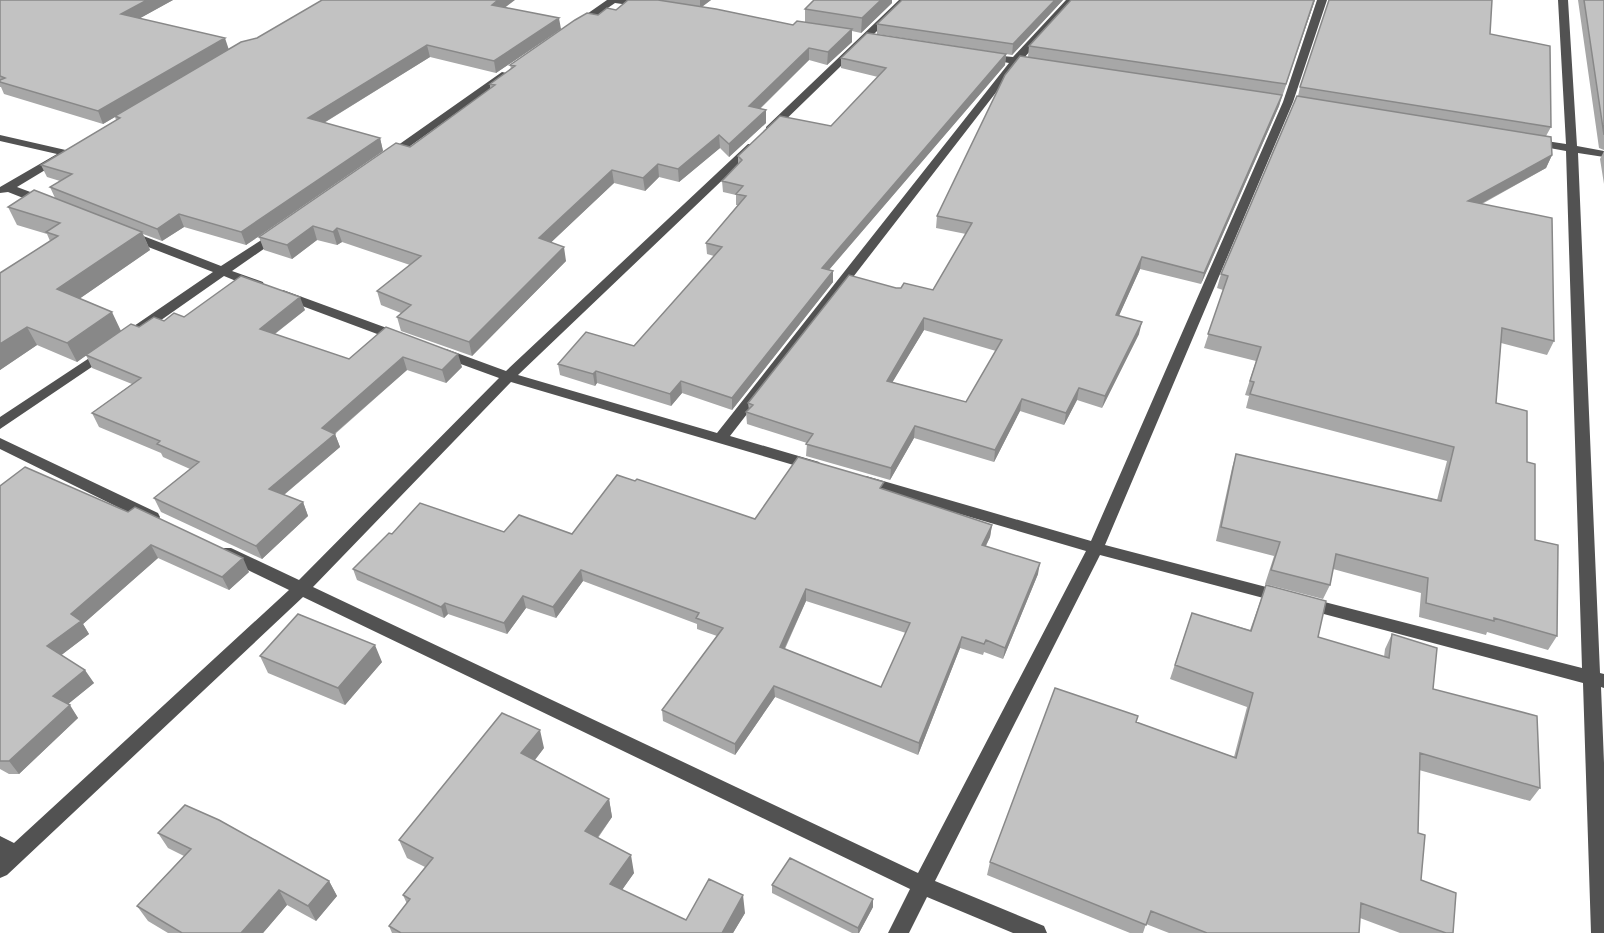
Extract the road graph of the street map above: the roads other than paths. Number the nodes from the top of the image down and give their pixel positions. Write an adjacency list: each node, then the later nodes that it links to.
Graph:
1 (614, 0): 6 (street); 7 (street)
2 (904, 0): 24 (street)
3 (1071, 0): 9 (street)
4 (1322, 0): 30 (street)
5 (1563, 0): 14 (street)
6 (660, 7)
7 (564, 34)
8 (970, 53): 9 (street)
9 (1016, 60): 10 (street); 26 (street)
10 (1051, 66)
11 (515, 68): 16 (street)
12 (0, 138): 17 (street)
13 (1518, 140): 14 (street)
14 (1572, 149): 15 (street); 32 (street)
15 (1604, 154)
16 (378, 163)
17 (4, 189): 18 (street)
18 (61, 208)
19 (290, 225): 21 (street)
20 (115, 230): 21 (street)
21 (222, 272): 22 (street); 25 (street)
22 (409, 340)
23 (431, 348): 24 (street)
24 (508, 376): 26 (street); 31 (street)
25 (0, 424)
26 (720, 439): 30 (street)
27 (0, 443): 28 (street)
28 (172, 526)
29 (215, 547): 31 (street)
30 (1096, 548): 32 (street); 35 (street)
31 (301, 588): 33 (street); 35 (street)
32 (1598, 679): 38 (street)
33 (8, 850): 34 (street)
34 (0, 869)
35 (924, 886): 36 (street); 37 (street)
36 (898, 933)
37 (1037, 933)
38 (1600, 933)

